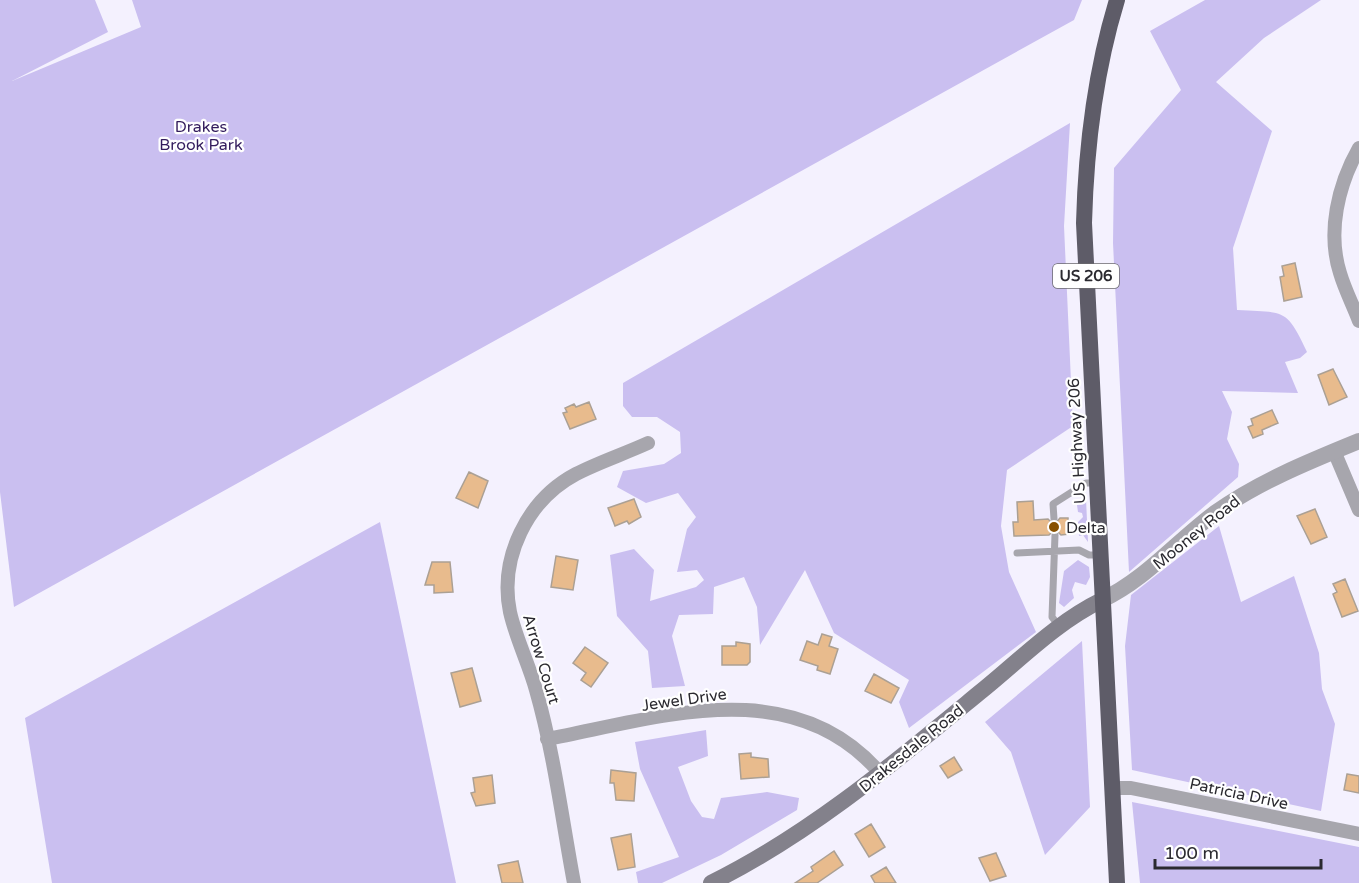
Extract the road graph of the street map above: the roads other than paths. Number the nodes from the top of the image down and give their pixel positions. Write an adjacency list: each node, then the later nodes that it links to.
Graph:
1 (1117, 0): 7 (highway, US Highway 206 / US 206)
2 (1359, 148): 3 (street)
3 (1359, 321)
4 (1359, 441): 6 (street, Mooney Road)
5 (648, 443): 16 (street, Arrow Court)
6 (1334, 451): 8 (street); 14 (street, Mooney Road)
7 (1096, 483): 9 (lane); 13 (highway, US Highway 206 / US 206)
8 (1359, 510)
9 (1054, 519)
10 (1055, 535): 11 (lane)
11 (1056, 551): 12 (lane); 13 (lane); 15 (lane)
12 (1017, 553)
13 (1100, 555): 14 (highway, US Highway 206 / US 206)
14 (1102, 600): 15 (main road, Drakesdale Road); 18 (highway, US Highway 206 / US 206)
15 (1059, 626): 17 (main road, Drakesdale Road)
16 (547, 739): 17 (street, Jewel Drive); 20 (street, Arrow Court)
17 (880, 773): 21 (main road, Drakesdale Road)
18 (1112, 788): 19 (street, Patricia Drive); 22 (highway, US Highway 206 / US 206)
19 (1359, 834)
20 (574, 883)
21 (711, 883)
22 (1117, 883)

